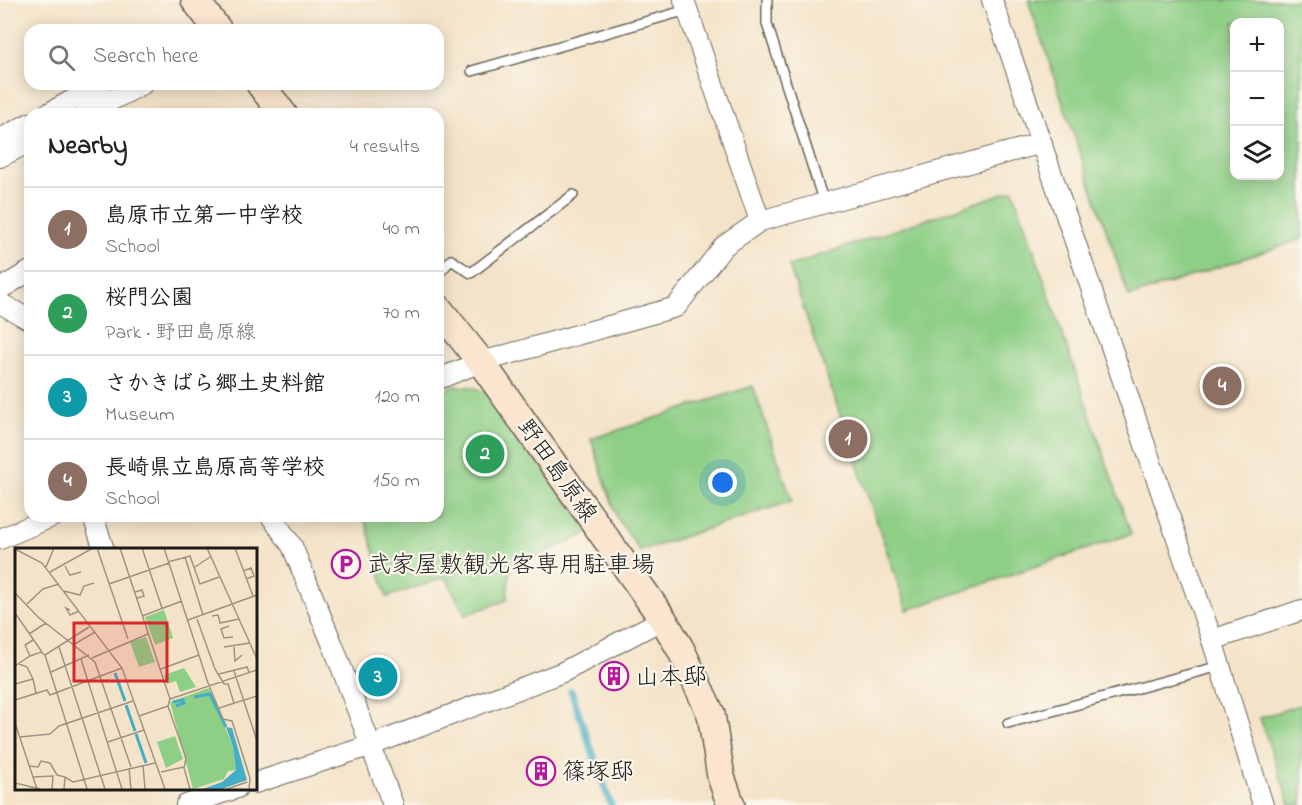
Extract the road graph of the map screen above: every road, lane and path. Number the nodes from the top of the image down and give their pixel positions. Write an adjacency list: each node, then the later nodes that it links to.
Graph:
1 (195, 0): 5 (main road)
2 (767, 0): 19 (lane)
3 (992, 0): 15 (street)
4 (685, 5): 6 (lane); 20 (street)
5 (210, 24)
6 (472, 71)
7 (91, 90): 10 (street)
8 (131, 90): 11 (street)
9 (265, 90): 12 (main road)
10 (58, 108)
11 (97, 108)
12 (278, 108)
13 (24, 126): 14 (street)
14 (0, 139)
15 (1042, 143): 19 (street); 36 (street)
16 (24, 145): 17 (street)
17 (0, 158)
18 (573, 195): 21 (lane)
19 (824, 203): 20 (street)
20 (760, 221): 27 (street)
21 (444, 268)
22 (24, 275): 23 (street)
23 (0, 289)
24 (0, 303): 26 (street)
25 (444, 316): 27 (main road, 野田島原線)
26 (24, 317)
27 (481, 362): 28 (street); 35 (main road, 野田島原線)
28 (444, 377)
29 (40, 522): 32 (street)
30 (95, 522): 33 (street)
31 (275, 522): 39 (street)
32 (0, 539)
33 (103, 548)
34 (1302, 610): 36 (street)
35 (663, 618): 39 (street); 45 (main road, 野田島原線)
36 (1212, 640): 37 (street)
37 (1220, 666): 38 (lane); 46 (street)
38 (1008, 723)
39 (372, 745): 40 (street); 44 (street)
40 (256, 783)
41 (182, 790): 43 (street)
42 (234, 790): 43 (street)
43 (187, 805)
44 (393, 805)
45 (731, 805)
46 (1263, 805)

